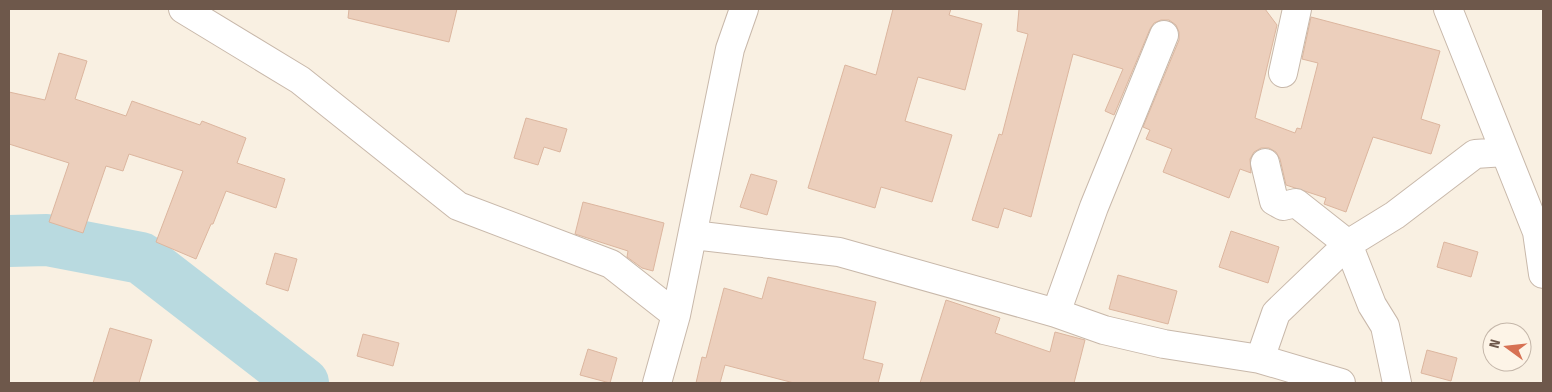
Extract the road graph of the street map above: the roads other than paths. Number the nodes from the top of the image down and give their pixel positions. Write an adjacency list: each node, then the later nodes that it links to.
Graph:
1 (183, 9): 13 (street)
2 (744, 9): 9 (street)
3 (1297, 9): 6 (street)
4 (1456, 14): 7 (street)
5 (1164, 35): 12 (street)
6 (1283, 73)
7 (1504, 152): 10 (street); 11 (street)
8 (1265, 163): 10 (street)
9 (693, 235): 12 (street); 13 (street)
10 (1348, 244): 14 (street); 17 (street)
11 (1543, 274)
12 (1056, 312): 14 (street)
13 (676, 315): 15 (street)
14 (1260, 359): 16 (street)
15 (657, 383)
16 (1341, 383)
17 (1397, 383)

